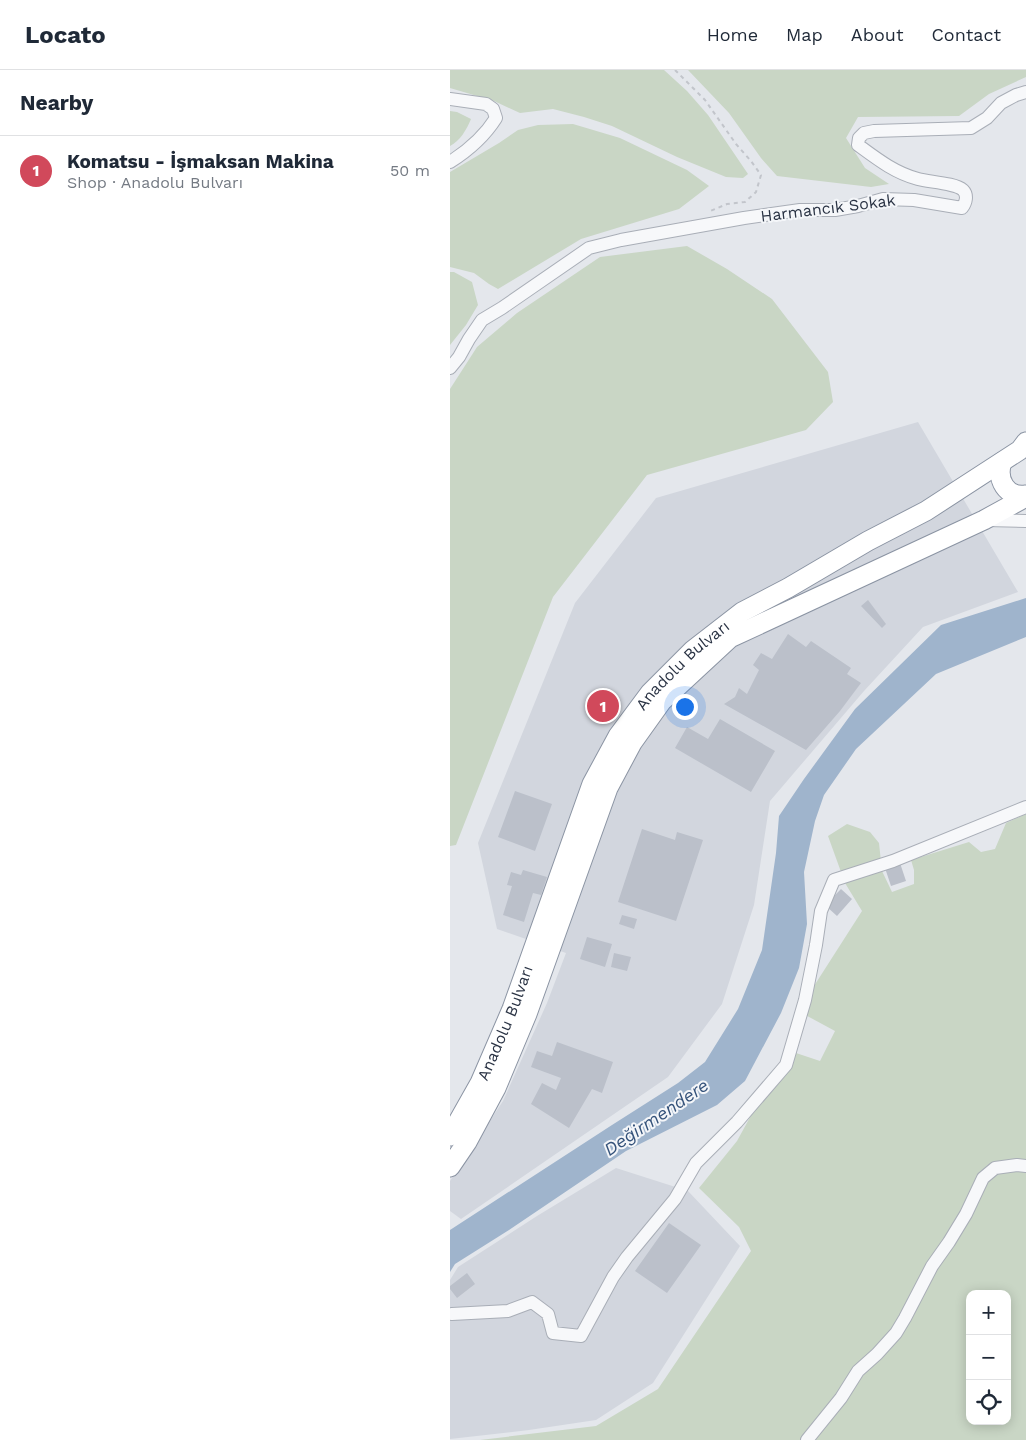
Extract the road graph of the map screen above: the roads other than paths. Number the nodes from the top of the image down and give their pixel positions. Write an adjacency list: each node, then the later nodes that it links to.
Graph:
1 (1026, 92): 4 (street, Harmancık Sokak)
2 (450, 99): 3 (street)
3 (450, 162)
4 (450, 368)
5 (1024, 448): 6 (highway, Anadolu Bulvarı)
6 (1002, 462): 7 (highway); 11 (highway, Anadolu Bulvarı)
7 (1026, 496): 8 (highway, Anadolu Bulvarı)
8 (984, 520): 9 (street); 13 (highway, Anadolu Bulvarı)
9 (1026, 521)
10 (1026, 807): 14 (street)
11 (450, 1136)
12 (1026, 1166): 15 (street)
13 (450, 1167)
14 (451, 1312)
15 (807, 1440)

